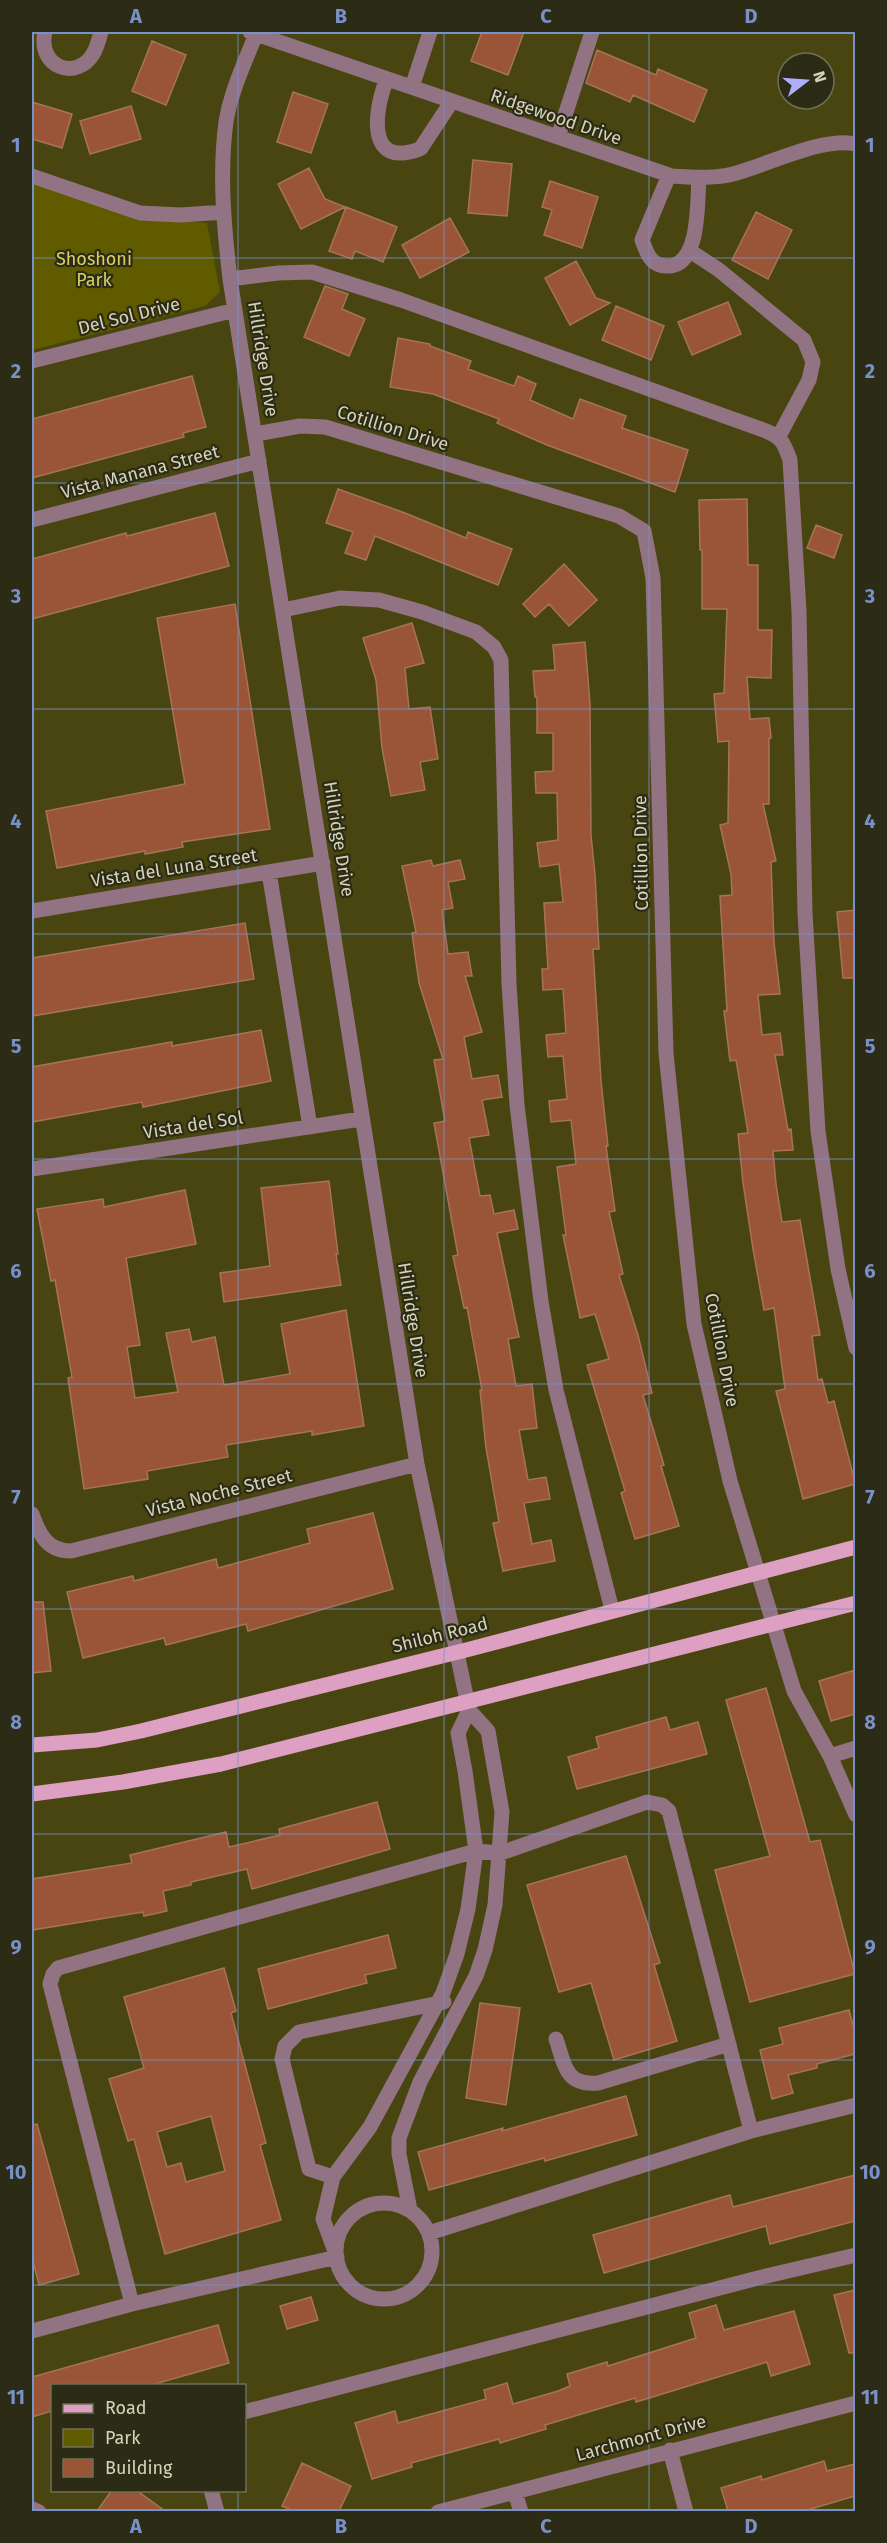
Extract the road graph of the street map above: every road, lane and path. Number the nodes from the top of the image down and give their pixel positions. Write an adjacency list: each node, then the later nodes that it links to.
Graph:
1 (45, 32): 2 (street)
2 (101, 32)
3 (430, 32): 7 (street)
4 (592, 32): 9 (street)
5 (259, 33): 6 (street, Ridgewood Drive); 14 (street, Hillridge Drive)
6 (387, 79): 7 (street, Ridgewood Drive); 8 (street)
7 (412, 87): 8 (street, Ridgewood Drive)
8 (452, 101): 9 (street, Ridgewood Drive)
9 (558, 138): 11 (street, Ridgewood Drive)
10 (855, 144): 13 (street, Ridgewood Drive)
11 (669, 175): 13 (street, Ridgewood Drive); 15 (street)
12 (32, 176): 14 (street)
13 (699, 177): 15 (street)
14 (224, 212): 16 (street, Hillridge Drive)
15 (690, 251): 20 (street)
16 (230, 279): 17 (street, Hillridge Drive); 20 (street)
17 (235, 310): 18 (street, Del Sol Drive); 19 (street, Hillridge Drive)
18 (32, 361)
19 (255, 434): 21 (street, Hillridge Drive); 34 (street, Cotillion Drive)
20 (779, 436): 30 (street)
21 (259, 461): 22 (street, Vista Manana Street); 23 (street, Hillridge Drive)
22 (32, 520)
23 (283, 610): 24 (street, Hillridge Drive); 36 (street)
24 (322, 863): 25 (street, Vista del Luna Street); 27 (street, Hillridge Drive)
25 (269, 872): 26 (street, Vista del Luna Street); 28 (street)
26 (32, 911)
27 (361, 1119): 28 (street, Vista del Sol); 31 (street, Hillridge Drive)
28 (310, 1127): 29 (street, Vista del Sol)
29 (32, 1169)
30 (855, 1348)
31 (417, 1464): 32 (street, Vista Noche Street); 38 (street, Hillridge Drive)
32 (32, 1514)
33 (855, 1547): 34 (main road, Shiloh Road)
34 (758, 1572): 36 (main road, Shiloh Road); 37 (street, Cotillion Drive)
35 (855, 1603): 37 (main road)
36 (612, 1610): 38 (main road, Shiloh Road)
37 (774, 1625): 39 (main road); 42 (street, Cotillion Drive)
38 (457, 1652): 39 (street, Hillridge Drive); 40 (main road, Shiloh Road)
39 (468, 1705): 43 (main road); 45 (street); 46 (street)
40 (32, 1744)
41 (855, 1748): 42 (street)
42 (830, 1756): 44 (street, Cotillion Drive)
43 (32, 1794)
44 (855, 1815)
45 (476, 1851): 46 (street); 48 (street); 58 (street)
46 (501, 1853): 47 (street); 50 (street)
47 (465, 1999): 48 (street); 54 (street)
48 (438, 2003): 53 (street); 53 (street)
49 (556, 2039): 50 (street)
50 (729, 2044): 52 (street)
51 (855, 2105): 52 (street)
52 (751, 2131): 55 (street)
53 (333, 2177): 57 (street)
54 (410, 2210): 55 (street); 57 (street)
55 (429, 2233): 57 (street)
56 (855, 2255): 61 (street)
57 (337, 2257): 58 (street)
58 (132, 2304): 59 (street)
59 (32, 2331)
60 (855, 2403): 62 (street, Larchmont Drive)
61 (246, 2411)
62 (670, 2450): 64 (street, Larchmont Drive); 70 (street)
63 (212, 2492): 67 (street)
64 (515, 2492): 68 (street, Larchmont Drive); 69 (street)
65 (32, 2509): 66 (street)
66 (39, 2511)
67 (217, 2511)
68 (438, 2511)
69 (521, 2511)
70 (686, 2511)

